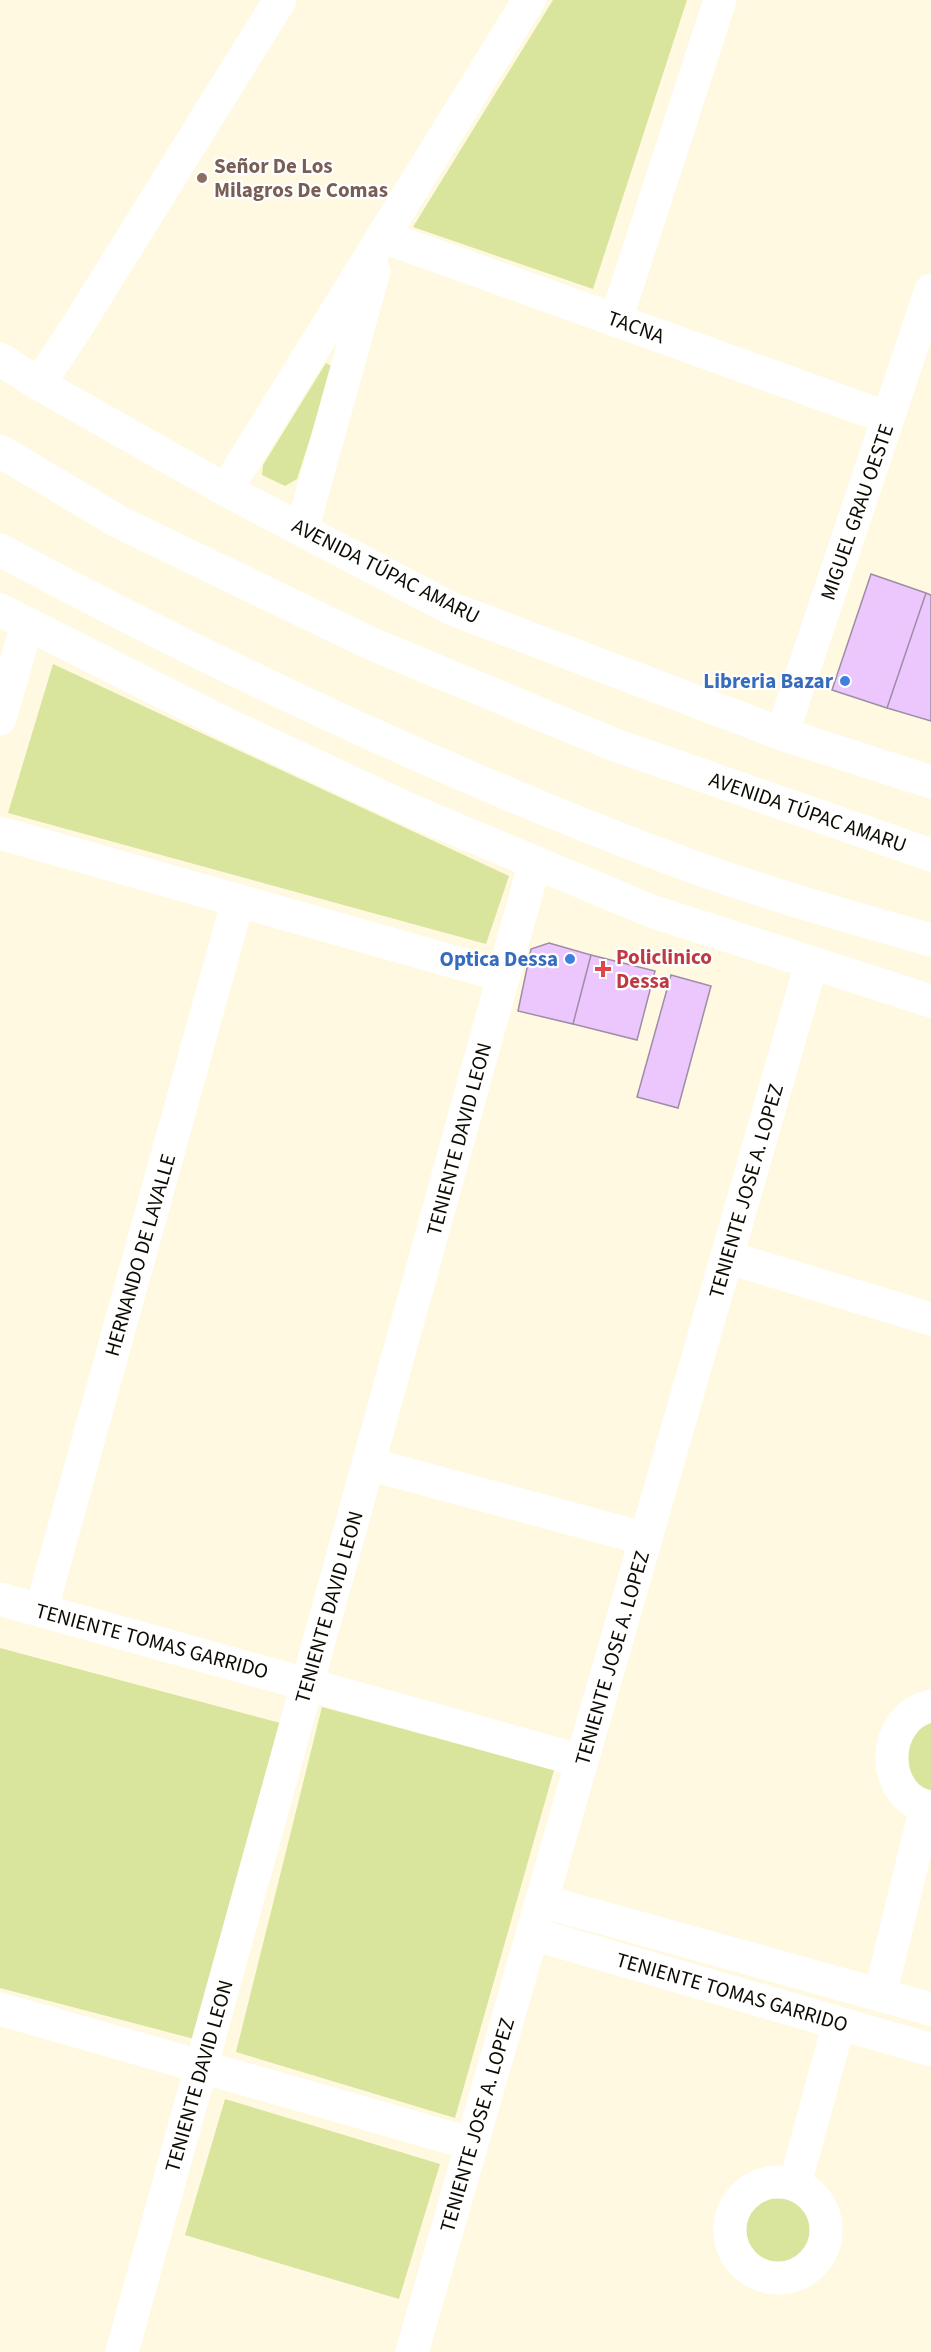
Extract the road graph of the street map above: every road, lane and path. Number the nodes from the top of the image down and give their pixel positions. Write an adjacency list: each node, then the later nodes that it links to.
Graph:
1 (280, 0): 8 (main road)
2 (529, 0): 4 (main road)
3 (720, 0): 6 (main road)
4 (384, 237): 6 (main road, TACNA); 11 (main road); 12 (main road)
5 (931, 290): 9 (main road, MIGUEL GRAU OESTE)
6 (616, 320): 9 (main road, TACNA)
7 (0, 359): 8 (main road, AVENIDA TÚPAC AMARU)
8 (39, 384): 11 (main road, AVENIDA TÚPAC AMARU)
9 (888, 418): 16 (main road, MIGUEL GRAU OESTE)
10 (0, 451): 19 (main road, AVENIDA TÚPAC AMARU)
11 (226, 490): 12 (main road, AVENIDA TÚPAC AMARU)
12 (302, 530): 16 (main road, AVENIDA TÚPAC AMARU)
13 (0, 550): 22 (main road)
14 (13, 617): 15 (main road); 20 (main road)
15 (0, 719)
16 (782, 734): 17 (main road, AVENIDA TÚPAC AMARU)
17 (931, 782)
18 (0, 832): 21 (main road)
19 (931, 855)
20 (535, 862): 23 (main road); 24 (main road, TENIENTE DAVID LEON)
21 (238, 900): 24 (main road); 31 (main road, HERNANDO DE LAVALLE)
22 (931, 940)
23 (811, 964): 25 (main road); 26 (main road, TENIENTE JOSE A. LOPEZ)
24 (504, 976): 28 (main road, TENIENTE DAVID LEON)
25 (931, 1001)
26 (727, 1257): 27 (main road); 29 (main road, TENIENTE JOSE A. LOPEZ)
27 (931, 1319)
28 (369, 1464): 29 (main road); 32 (main road, TENIENTE DAVID LEON)
29 (646, 1539): 34 (main road, TENIENTE JOSE A. LOPEZ)
30 (0, 1599): 31 (main road, TENIENTE TOMAS GARRIDO)
31 (41, 1611): 32 (main road, TENIENTE TOMAS GARRIDO)
32 (308, 1684): 34 (main road, TENIENTE TOMAS GARRIDO); 43 (main road, TENIENTE DAVID LEON)
33 (931, 1706): 35 (main road)
34 (582, 1761): 36 (main road, TENIENTE JOSE A. LOPEZ)
35 (929, 1807): 38 (main road)
36 (542, 1900): 37 (main road, TENIENTE JOSE A. LOPEZ); 38 (main road, TENIENTE TOMAS GARRIDO)
37 (532, 1934): 41 (main road, TENIENTE TOMAS GARRIDO); 44 (main road, TENIENTE JOSE A. LOPEZ)
38 (880, 1995): 40 (main road, TENIENTE TOMAS GARRIDO)
39 (0, 2009): 43 (main road)
40 (931, 2009)
41 (839, 2024): 42 (main road, TENIENTE TOMAS GARRIDO); 45 (main road)
42 (931, 2050)
43 (202, 2066): 44 (main road); 46 (main road, TENIENTE DAVID LEON)
44 (472, 2144): 47 (main road, TENIENTE JOSE A. LOPEZ)
45 (795, 2184)
46 (123, 2352)
47 (412, 2352)

